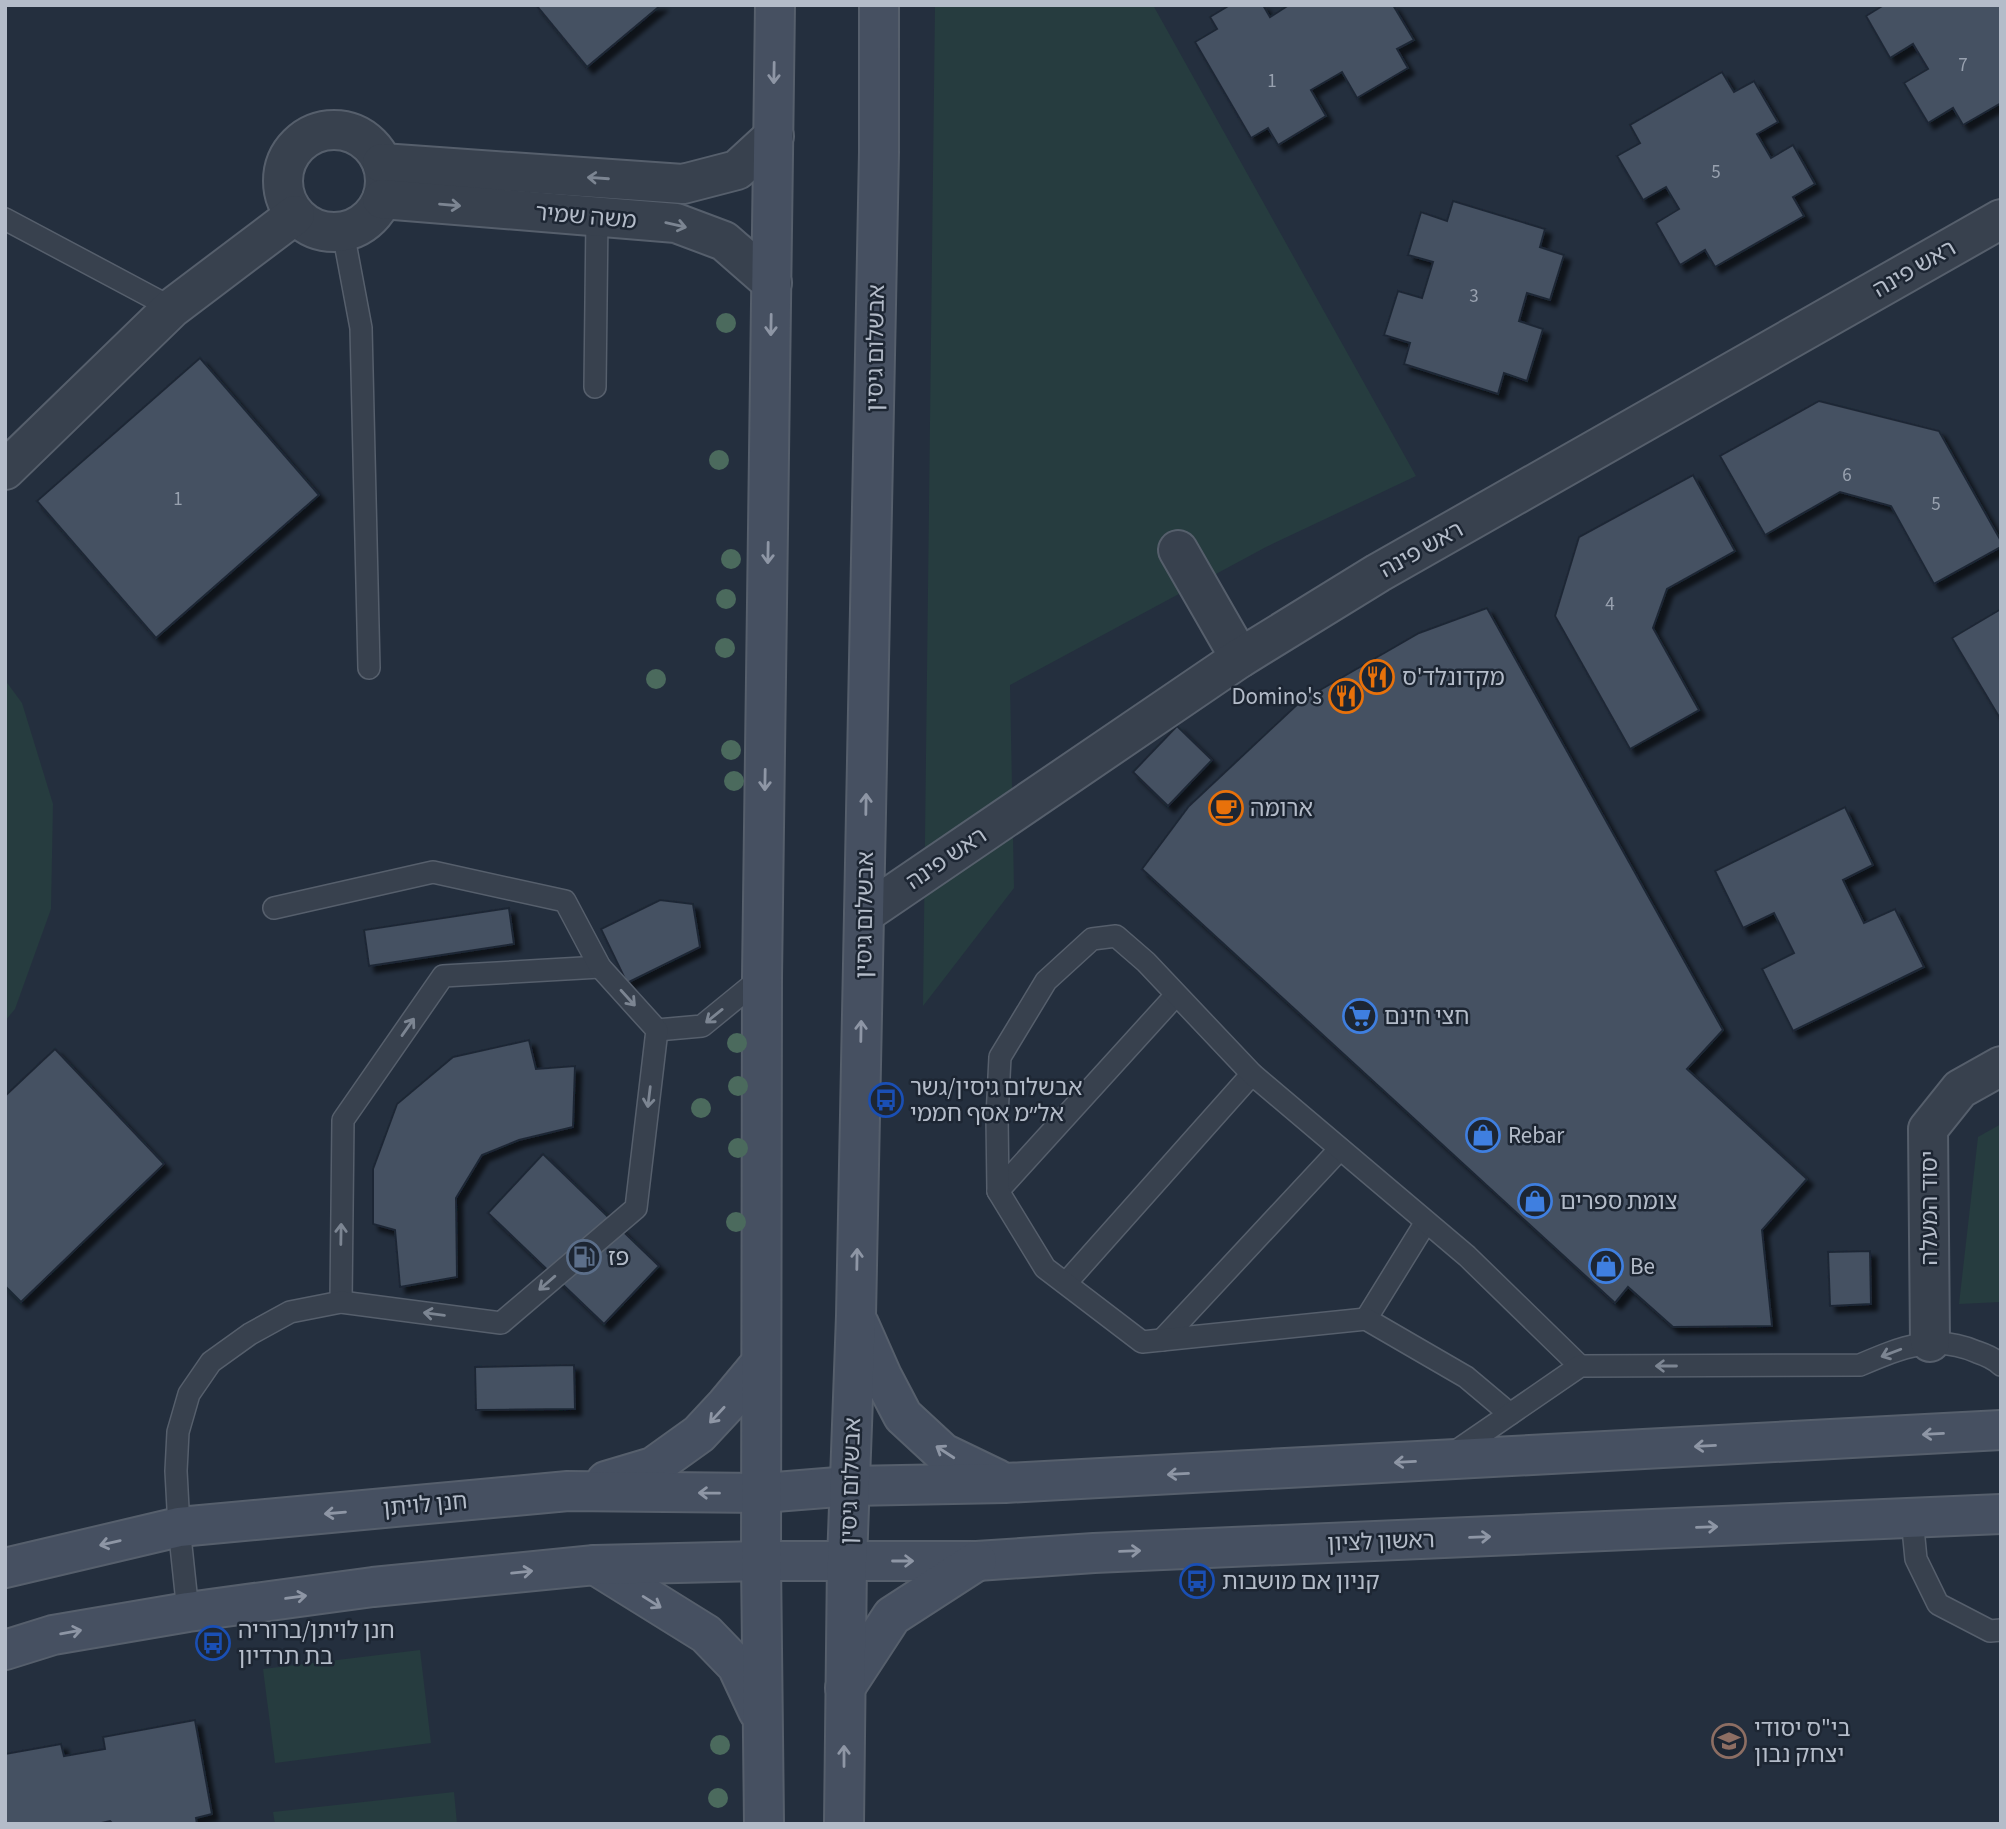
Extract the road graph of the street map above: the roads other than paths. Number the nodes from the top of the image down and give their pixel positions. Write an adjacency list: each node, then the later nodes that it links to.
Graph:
1 (775, 5): 3 (main road, one-way to 3)
2 (879, 5): 18 (main road, אבשלום גיסין, one-way to 2)
3 (774, 136): 4 (street, משה שמיר, one-way to 4); 10 (main road)
4 (382, 181): 5 (street); 6 (street, משה שמיר, one-way to 6); 9 (street)
5 (295, 215): 9 (street); 11 (street)
6 (597, 217): 10 (street, משה שמיר, one-way to 10); 12 (lane)
7 (5, 219): 11 (lane)
8 (2001, 219): 15 (street, ראש פינה)
9 (343, 232): 16 (lane)
10 (772, 283): 20 (main road, one-way to 20)
11 (173, 308): 13 (street)
12 (596, 387)
13 (5, 470)
14 (1178, 550): 15 (street)
15 (1240, 658): 18 (street, ראש פינה)
16 (369, 668)
17 (275, 908): 19 (lane)
18 (864, 914): 30 (main road, אבשלום גיסין, one-way to 18)
19 (600, 967): 22 (lane, one-way to 22); 29 (lane, one-way to 19)
20 (762, 977): 22 (lane, one-way to 22); 34 (main road)
21 (1177, 995): 24 (lane); 26 (lane); 26 (lane)
22 (657, 1030): 29 (lane, one-way to 29)
23 (2001, 1066): 33 (street, יסוד המעלה)
24 (1252, 1074): 25 (lane); 28 (lane)
25 (1340, 1149): 27 (lane); 32 (lane)
26 (998, 1191): 28 (lane)
27 (1426, 1222): 31 (lane); 35 (lane)
28 (1066, 1283): 32 (lane)
29 (341, 1302): 46 (lane)
30 (856, 1316): 40 (main road, one-way to 30); 41 (main road, אבשלום גיסין)
31 (1366, 1319): 32 (lane); 37 (lane)
32 (1162, 1340)
33 (1930, 1342): 35 (lane, one-way to 35); 36 (lane)
34 (761, 1363): 42 (main road, one-way to 42); 43 (main road)
35 (1580, 1366): 37 (lane)
36 (2001, 1366)
37 (1510, 1414): 39 (lane)
38 (2001, 1430): 39 (main road, one-way to 39)
39 (1443, 1460): 40 (main road, one-way to 40)
40 (1005, 1483): 41 (main road)
41 (850, 1486): 43 (main road, חנן לויתן); 48 (main road, אבשלום גיסין)
42 (568, 1491): 43 (main road, חנן לויתן, one-way to 42); 46 (main road, חנן לויתן, one-way to 46)
43 (762, 1493): 47 (main road)
44 (2001, 1514): 45 (main road, ראשון לציון)
45 (1912, 1518): 49 (main road, ראשון לציון, one-way to 45); 53 (lane)
46 (179, 1527): 51 (main road, חנן לויתן, one-way to 51); 52 (lane)
47 (761, 1561): 48 (main road, ראשון לציון); 50 (main road); 56 (main road)
48 (847, 1561): 49 (main road, ראשון לציון, one-way to 49); 55 (main road, אבשלום גיסין)
49 (977, 1561): 55 (main road)
50 (595, 1565): 52 (main road, one-way to 50); 56 (main road, one-way to 56)
51 (5, 1567)
52 (188, 1612): 54 (main road, one-way to 52)
53 (2001, 1630)
54 (5, 1650)
55 (845, 1688): 58 (main road, אבשלום גיסין, one-way to 55)
56 (763, 1723): 57 (main road)
57 (764, 1824)
58 (844, 1824)

